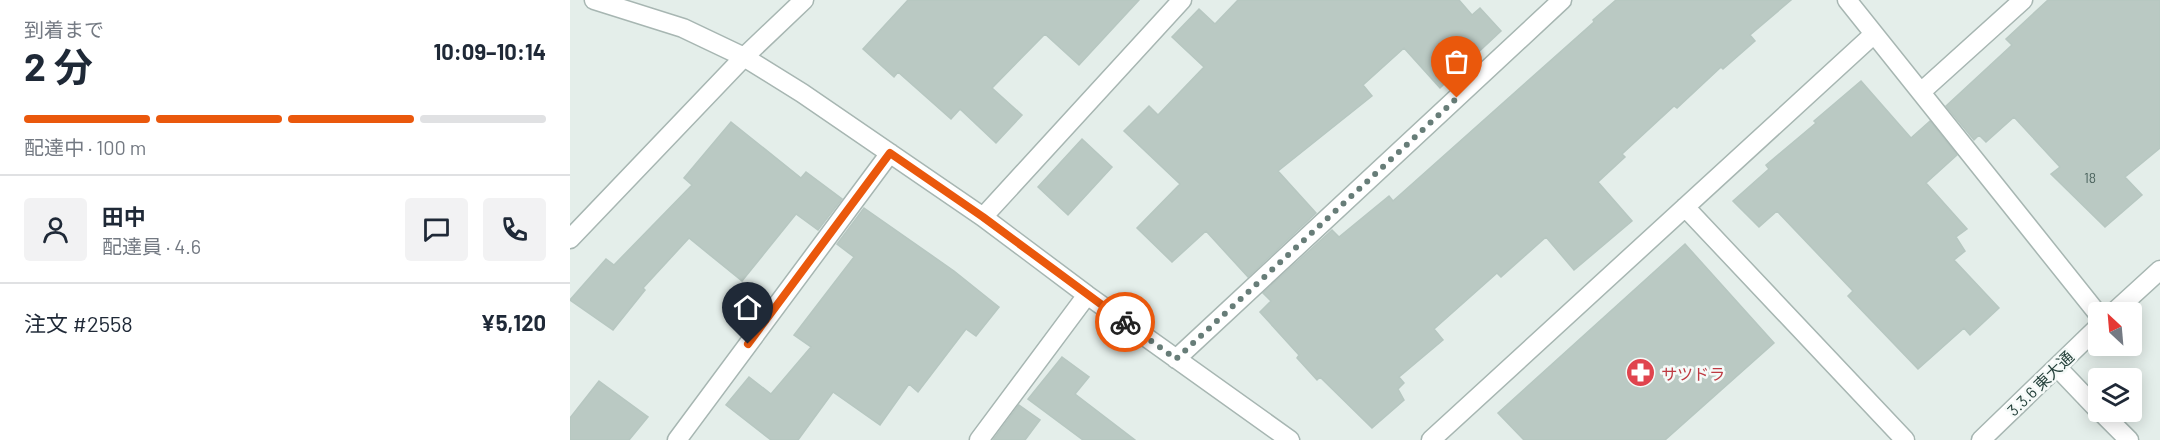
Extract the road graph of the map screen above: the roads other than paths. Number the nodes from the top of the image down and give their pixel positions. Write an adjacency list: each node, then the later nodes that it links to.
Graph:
1 (594, 0): 8 (street)
2 (804, 0): 8 (street)
3 (1182, 0): 12 (street)
4 (1562, 0): 19 (street)
5 (1847, 0): 7 (street)
6 (2023, 0): 9 (street)
7 (1874, 34): 9 (street); 11 (street)
8 (744, 57): 10 (street); 13 (street)
9 (1921, 92): 16 (street)
10 (890, 153): 12 (street); 24 (street)
11 (1685, 207): 26 (street); 27 (street)
12 (983, 217): 15 (street)
13 (570, 239)
14 (2160, 270): 17 (street)
15 (1088, 295): 19 (street); 25 (street)
16 (2088, 302)
17 (2125, 302)
18 (2088, 337): 20 (street, 3.3.6 東大通)
19 (1176, 359): 23 (street)
20 (2056, 367): 21 (street); 28 (street, 3.3.6 東大通)
21 (2088, 399)
22 (2111, 422): 29 (street)
23 (1281, 437)
24 (677, 440)
25 (979, 440)
26 (1431, 440)
27 (1905, 440)
28 (1981, 440)
29 (2129, 440)

